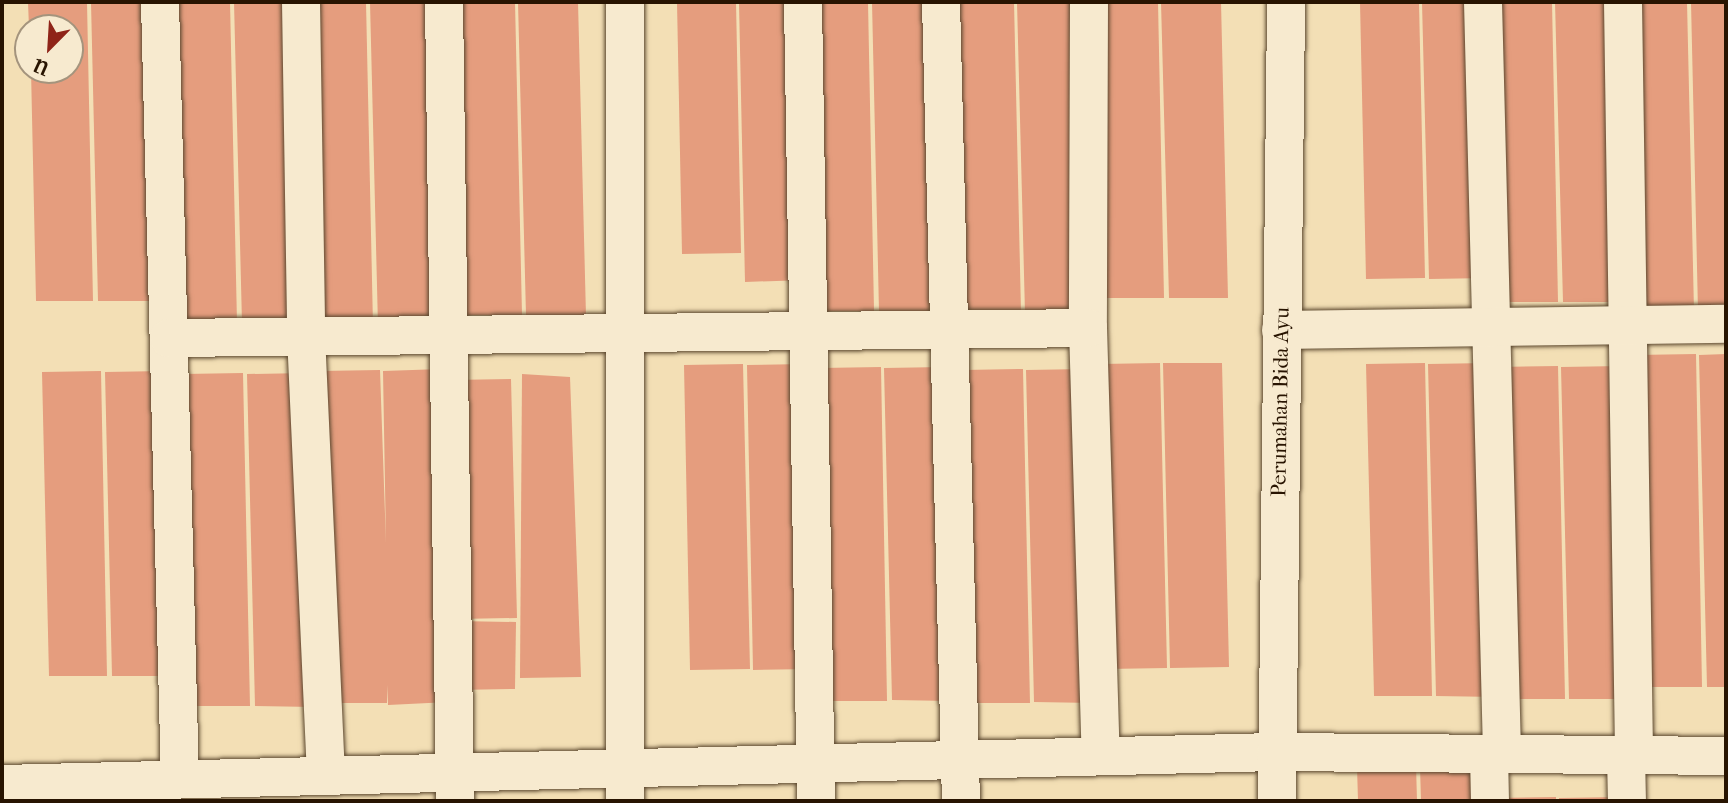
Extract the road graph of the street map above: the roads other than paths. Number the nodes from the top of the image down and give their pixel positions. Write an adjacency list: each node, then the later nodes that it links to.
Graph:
1 (160, 2): 21 (street)
2 (301, 2): 20 (street)
3 (444, 2): 19 (street)
4 (625, 2): 14 (street)
5 (803, 2): 16 (street)
6 (940, 2): 17 (street)
7 (1089, 2): 15 (street)
8 (1286, 2): 18 (street, Perumahan Bida Ayu)
9 (1483, 2): 13 (street)
10 (1623, 2): 12 (street)
11 (1726, 324): 12 (street)
12 (1630, 325): 13 (street); 24 (street)
13 (1496, 327): 18 (street); 23 (street)
14 (624, 328): 16 (street); 19 (street); 31 (street)
15 (1088, 328): 17 (street); 25 (street)
16 (810, 329): 17 (street); 28 (street)
17 (953, 330): 27 (street)
18 (1281, 330): 22 (street, Perumahan Bida Ayu)
19 (447, 332): 20 (street); 32 (street)
20 (306, 335): 21 (street); 30 (street)
21 (169, 338): 33 (street)
22 (1276, 752): 23 (street); 25 (street); 36 (street, Perumahan Bida Ayu)
23 (1495, 754): 24 (street); 37 (street)
24 (1630, 755): 26 (street); 38 (street)
25 (1101, 756): 27 (street)
26 (1726, 756)
27 (961, 759): 28 (street); 35 (street)
28 (816, 762): 31 (street); 34 (street)
29 (2, 784): 33 (street)
30 (320, 784): 32 (street); 33 (street)
31 (625, 784): 32 (street)
32 (455, 786)
33 (170, 787)
34 (816, 801)
35 (961, 801)
36 (1277, 801)
37 (1490, 801)
38 (1627, 801)

